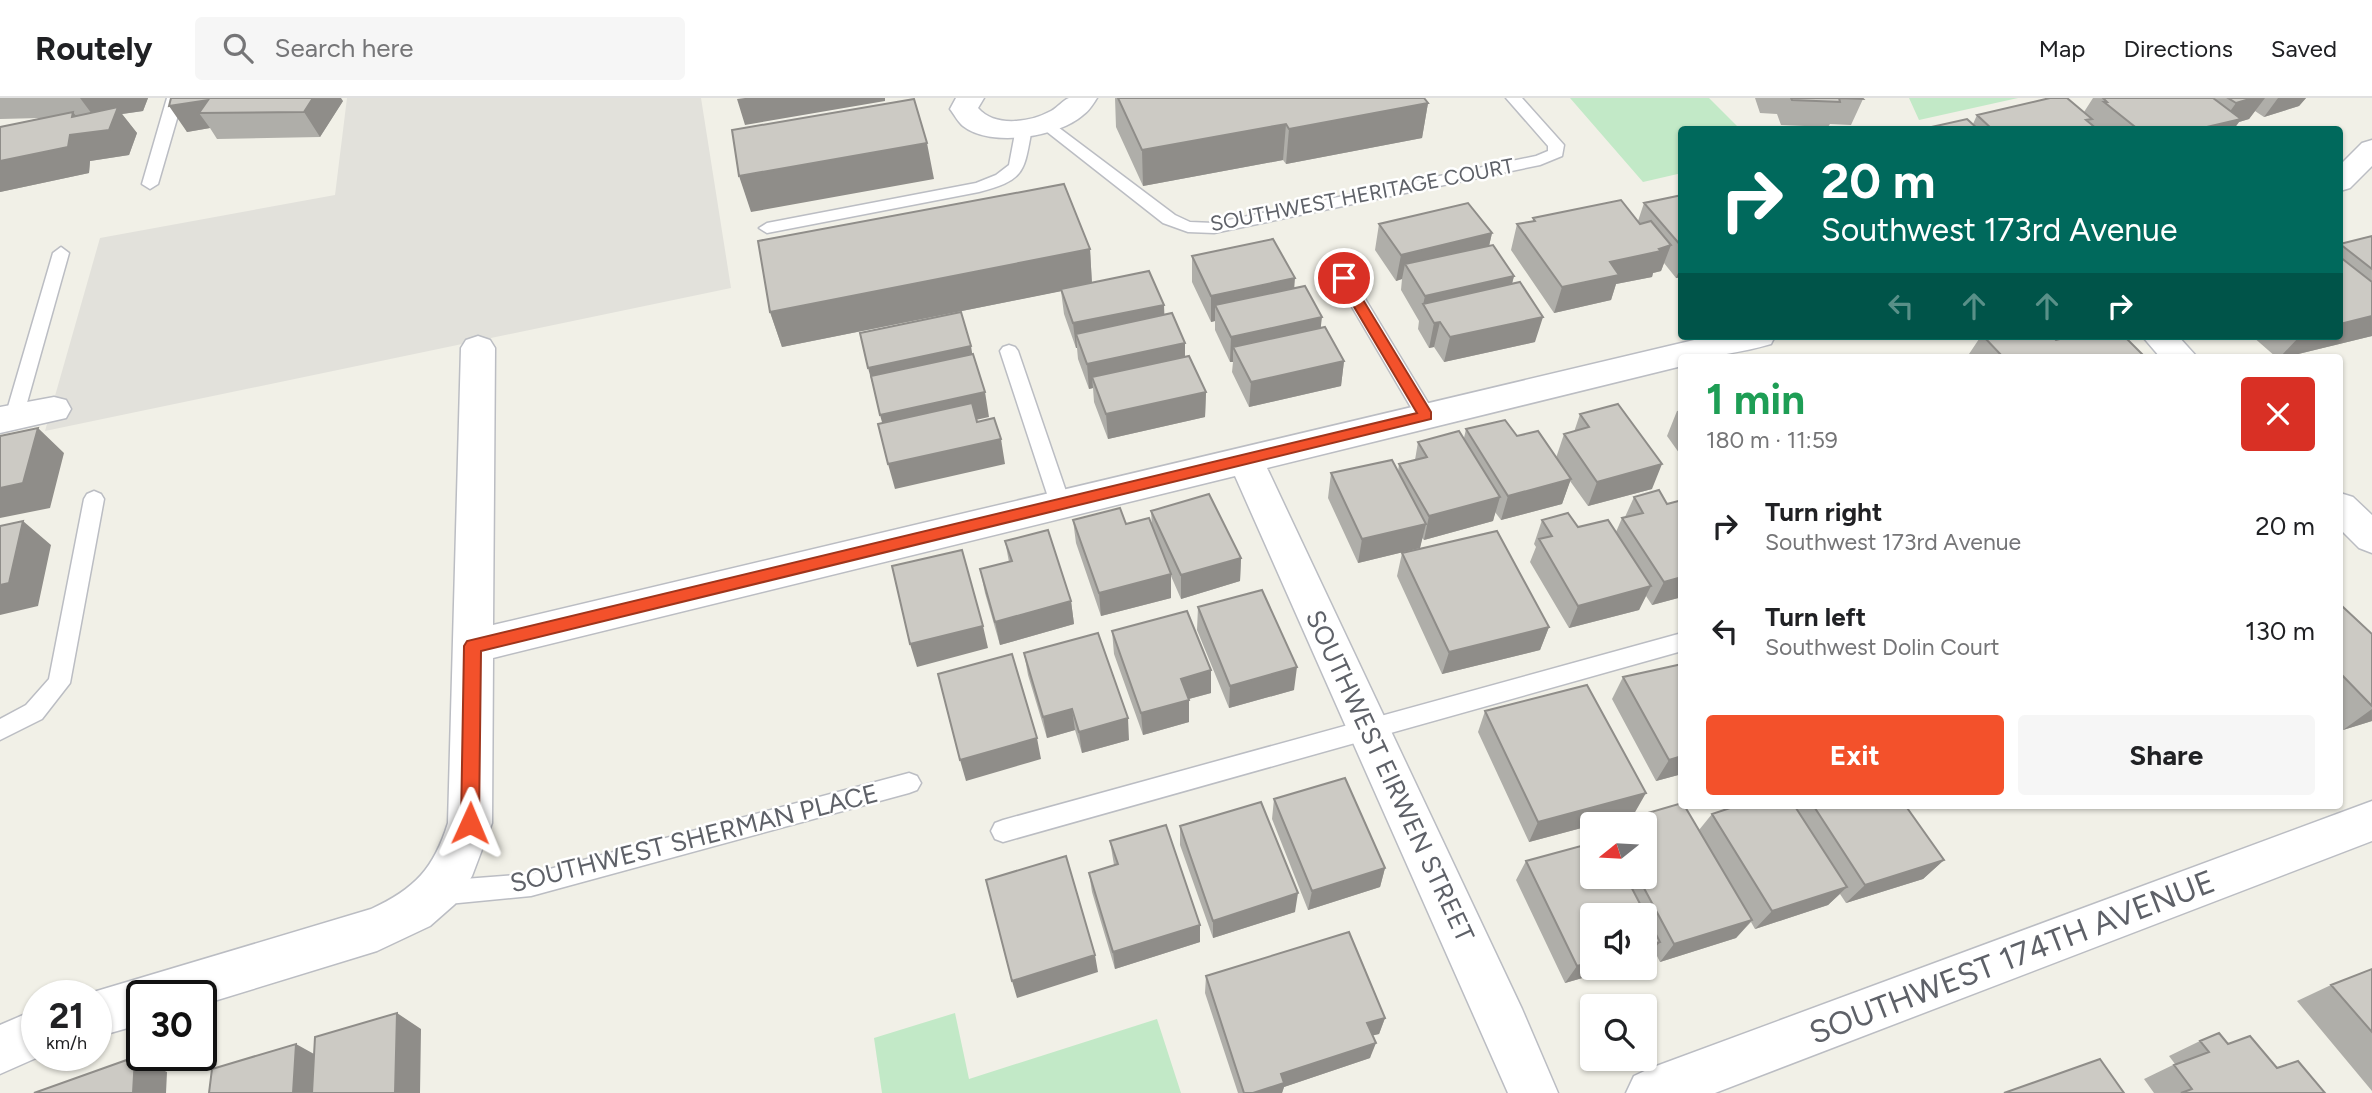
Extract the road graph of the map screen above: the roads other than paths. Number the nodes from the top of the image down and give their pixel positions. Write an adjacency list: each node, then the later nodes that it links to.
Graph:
1 (175, 98): 8 (lane)
2 (970, 98): 5 (street)
3 (1083, 98): 5 (street)
4 (1514, 98): 5 (lane, SOUTHWEST HERITAGE COURT)
5 (1035, 126): 9 (lane)
6 (2372, 149): 7 (street)
7 (2343, 179)
8 (150, 184)
9 (767, 228)
10 (61, 253): 21 (lane)
11 (1344, 278): 20 (lane)
12 (1742, 340): 16 (street)
13 (2162, 340): 17 (street)
14 (478, 348): 28 (street)
15 (1009, 351): 24 (lane)
16 (1684, 354)
17 (2177, 354)
18 (1678, 355): 20 (street)
19 (54, 409): 21 (street)
20 (1426, 416): 22 (street)
21 (7, 418)
22 (1245, 459): 24 (street); 30 (street, SOUTHWEST EIRWEN STREET)
23 (94, 499): 29 (lane)
24 (1060, 503): 28 (street)
25 (2343, 510): 26 (street)
26 (2372, 538)
27 (1678, 643): 30 (lane)
28 (473, 646): 34 (street)
29 (0, 730)
30 (1369, 730): 33 (lane); 38 (street, SOUTHWEST EIRWEN STREET)
31 (908, 783): 34 (lane, SOUTHWEST SHERMAN PLACE)
32 (2372, 821): 39 (street, SOUTHWEST 174TH AVENUE)
33 (1003, 831)
34 (438, 893): 35 (street)
35 (208, 980)
36 (21, 1040): 37 (street)
37 (0, 1050)
38 (1533, 1093)
39 (1651, 1093)

